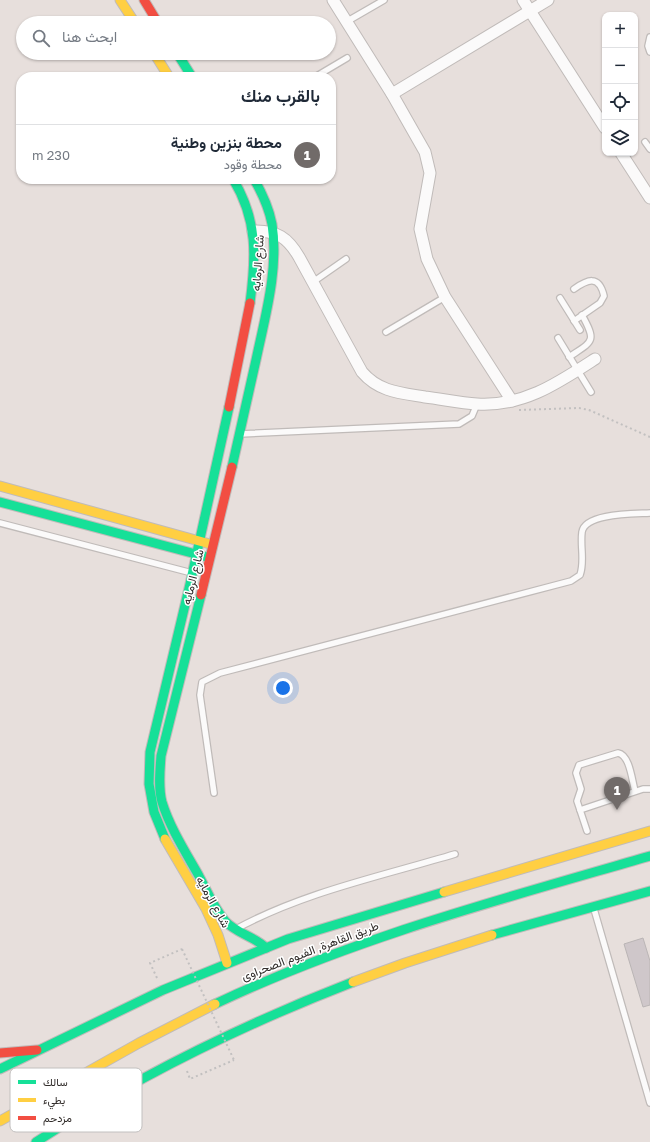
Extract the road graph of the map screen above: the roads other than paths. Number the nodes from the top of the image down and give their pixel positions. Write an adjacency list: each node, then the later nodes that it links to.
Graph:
1 (120, 0): 8 (main road)
2 (144, 0): 9 (main road)
3 (333, 0): 10 (street)
4 (384, 0): 10 (lane)
5 (523, 0): 7 (street)
6 (548, 0): 7 (street)
7 (530, 11): 19 (street); 20 (street)
8 (130, 16)
9 (154, 16)
10 (346, 22): 19 (street)
11 (650, 37): 12 (lane)
12 (650, 52)
13 (348, 58): 18 (lane)
14 (158, 60): 16 (main road)
15 (181, 60): 17 (main road)
16 (166, 72)
17 (189, 72)
18 (324, 72)
19 (392, 94): 32 (street)
20 (602, 123)
21 (645, 142): 22 (lane)
22 (650, 150)
23 (623, 156): 26 (street)
24 (236, 184): 27 (main road, شارع الرمايه)
25 (256, 184): 28 (main road, شارع الرمايه)
26 (649, 194)
27 (253, 231): 28 (street); 50 (main road, شارع الرمايه)
28 (273, 233): 30 (street); 45 (main road, شارع الرمايه)
29 (346, 259): 30 (lane)
30 (313, 282): 44 (street)
31 (574, 289): 34 (lane)
32 (446, 297): 37 (lane); 43 (street)
33 (560, 298): 35 (lane)
34 (582, 315): 35 (lane); 39 (lane)
35 (574, 321): 36 (lane)
36 (580, 330)
37 (386, 332)
38 (558, 338): 39 (lane)
39 (569, 357): 41 (lane)
40 (595, 359): 41 (street)
41 (578, 370): 42 (lane); 43 (street)
42 (591, 392)
43 (512, 402): 44 (street)
44 (477, 404): 45 (lane)
45 (240, 434): 51 (main road, شارع الرمايه)
46 (0, 486): 50 (main road)
47 (0, 502): 52 (main road)
48 (650, 513): 58 (lane)
49 (0, 523): 54 (lane)
50 (201, 542): 51 (main road); 52 (main road, شارع الرمايه)
51 (214, 545): 53 (main road, شارع الرمايه)
52 (198, 554): 53 (main road); 54 (main road, شارع الرمايه)
53 (211, 558): 55 (main road, شارع الرمايه)
54 (193, 573): 55 (lane); 68 (main road, شارع الرمايه)
55 (206, 576): 66 (main road, شارع الرمايه)
56 (650, 789): 57 (lane)
57 (635, 791): 59 (lane); 59 (lane)
58 (214, 793)
59 (580, 810): 60 (lane)
60 (587, 831)
61 (650, 831): 67 (main road)
62 (455, 854): 66 (lane)
63 (650, 856): 71 (main road, طريق القاهرة, الفيوم الصحراوى)
64 (650, 891): 65 (main road)
65 (594, 907): 73 (main road); 74 (lane)
66 (234, 930): 67 (main road, شارع الرمايه)
67 (266, 948): 68 (main road)
68 (227, 963): 69 (main road)
69 (36, 1050): 70 (main road); 72 (main road)
70 (0, 1053)
71 (95, 1068)
72 (0, 1069)
73 (142, 1078)
74 (648, 1089): 75 (lane)
75 (650, 1103)
76 (10, 1115): 77 (main road, طريق القاهرة, الفيوم الصحراوى)
77 (0, 1121)
78 (52, 1132): 79 (main road)
79 (36, 1142)

